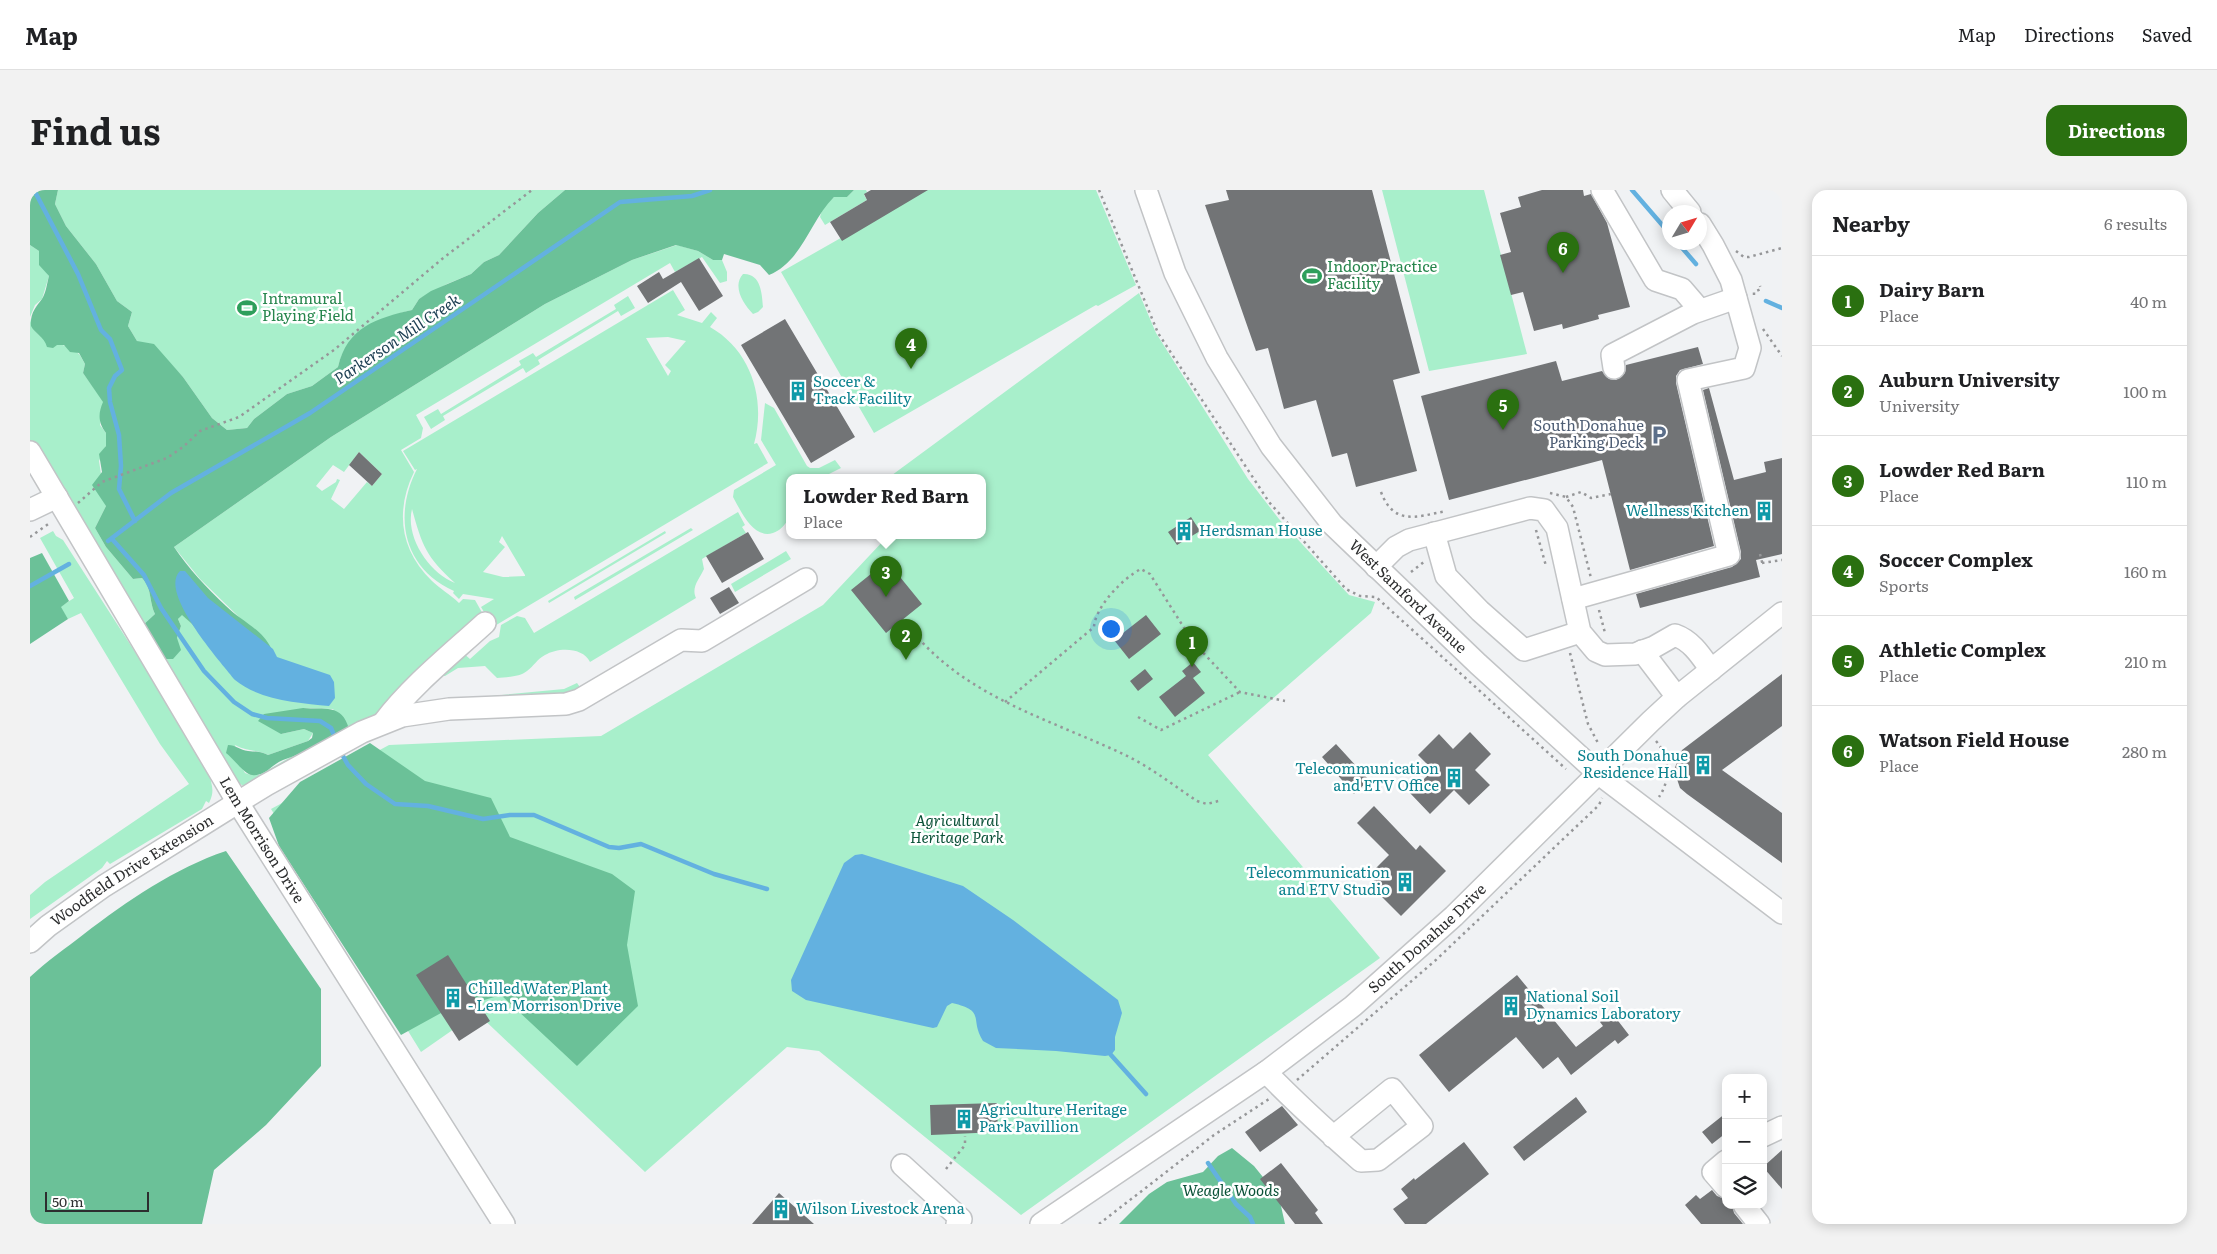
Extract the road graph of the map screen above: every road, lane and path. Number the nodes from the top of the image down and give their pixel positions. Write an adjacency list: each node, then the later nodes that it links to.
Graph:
1 (532, 190): 17 (path)
2 (1146, 190): 23 (street, West Samford Avenue)
3 (1602, 190): 10 (street)
4 (1672, 190): 5 (street)
5 (1684, 205)
6 (1707, 234): 9 (street)
7 (1733, 247): 8 (path)
8 (1782, 248)
9 (1736, 298): 10 (street); 25 (street)
10 (1700, 310): 13 (street)
11 (1762, 328): 12 (path)
12 (1782, 356)
13 (1614, 368)
14 (30, 452): 17 (street, Lem Morrison Drive)
15 (1611, 494): 16 (path)
16 (1566, 497)
17 (62, 505): 18 (street); 20 (path); 42 (street, Lem Morrison Drive)
18 (30, 510)
19 (1434, 533): 23 (street); 25 (street); 29 (street)
20 (30, 538)
21 (1760, 554): 22 (path)
22 (1782, 560)
23 (1376, 566): 39 (street, West Samford Avenue)
24 (806, 579): 37 (street, Woodfield Drive Extension)
25 (1573, 599): 29 (street)
26 (1782, 613): 31 (street, South Donahue Drive)
27 (485, 623): 37 (street)
28 (910, 628): 35 (path)
29 (1580, 632): 30 (street)
30 (1642, 651): 31 (street); 33 (street)
31 (1711, 670): 33 (street, South Donahue Drive)
32 (1240, 692): 34 (path); 35 (path); 36 (path)
33 (1677, 697): 39 (street, South Donahue Drive)
34 (1285, 701)
35 (1005, 702): 40 (path)
36 (1138, 717)
37 (383, 723): 42 (street, Woodfield Drive Extension)
38 (1653, 738): 41 (path)
39 (1599, 774): 43 (street, West Samford Avenue); 45 (street, South Donahue Drive)
40 (1222, 800)
41 (1656, 802)
42 (238, 803): 44 (street, Woodfield Drive Extension); 56 (street, Lem Morrison Drive)
43 (1782, 913)
44 (30, 942)
45 (1266, 1072): 50 (street); 58 (street, South Donahue Drive)
46 (1272, 1097): 59 (path)
47 (1782, 1127): 48 (street)
48 (1767, 1134)
49 (965, 1136): 53 (path)
50 (1333, 1137)
51 (1722, 1164): 54 (street)
52 (902, 1165): 57 (street)
53 (946, 1169)
54 (1722, 1182)
55 (1747, 1209): 60 (street)
56 (503, 1224)
57 (957, 1224)
58 (1041, 1224)
59 (1099, 1224)
60 (1759, 1224)

